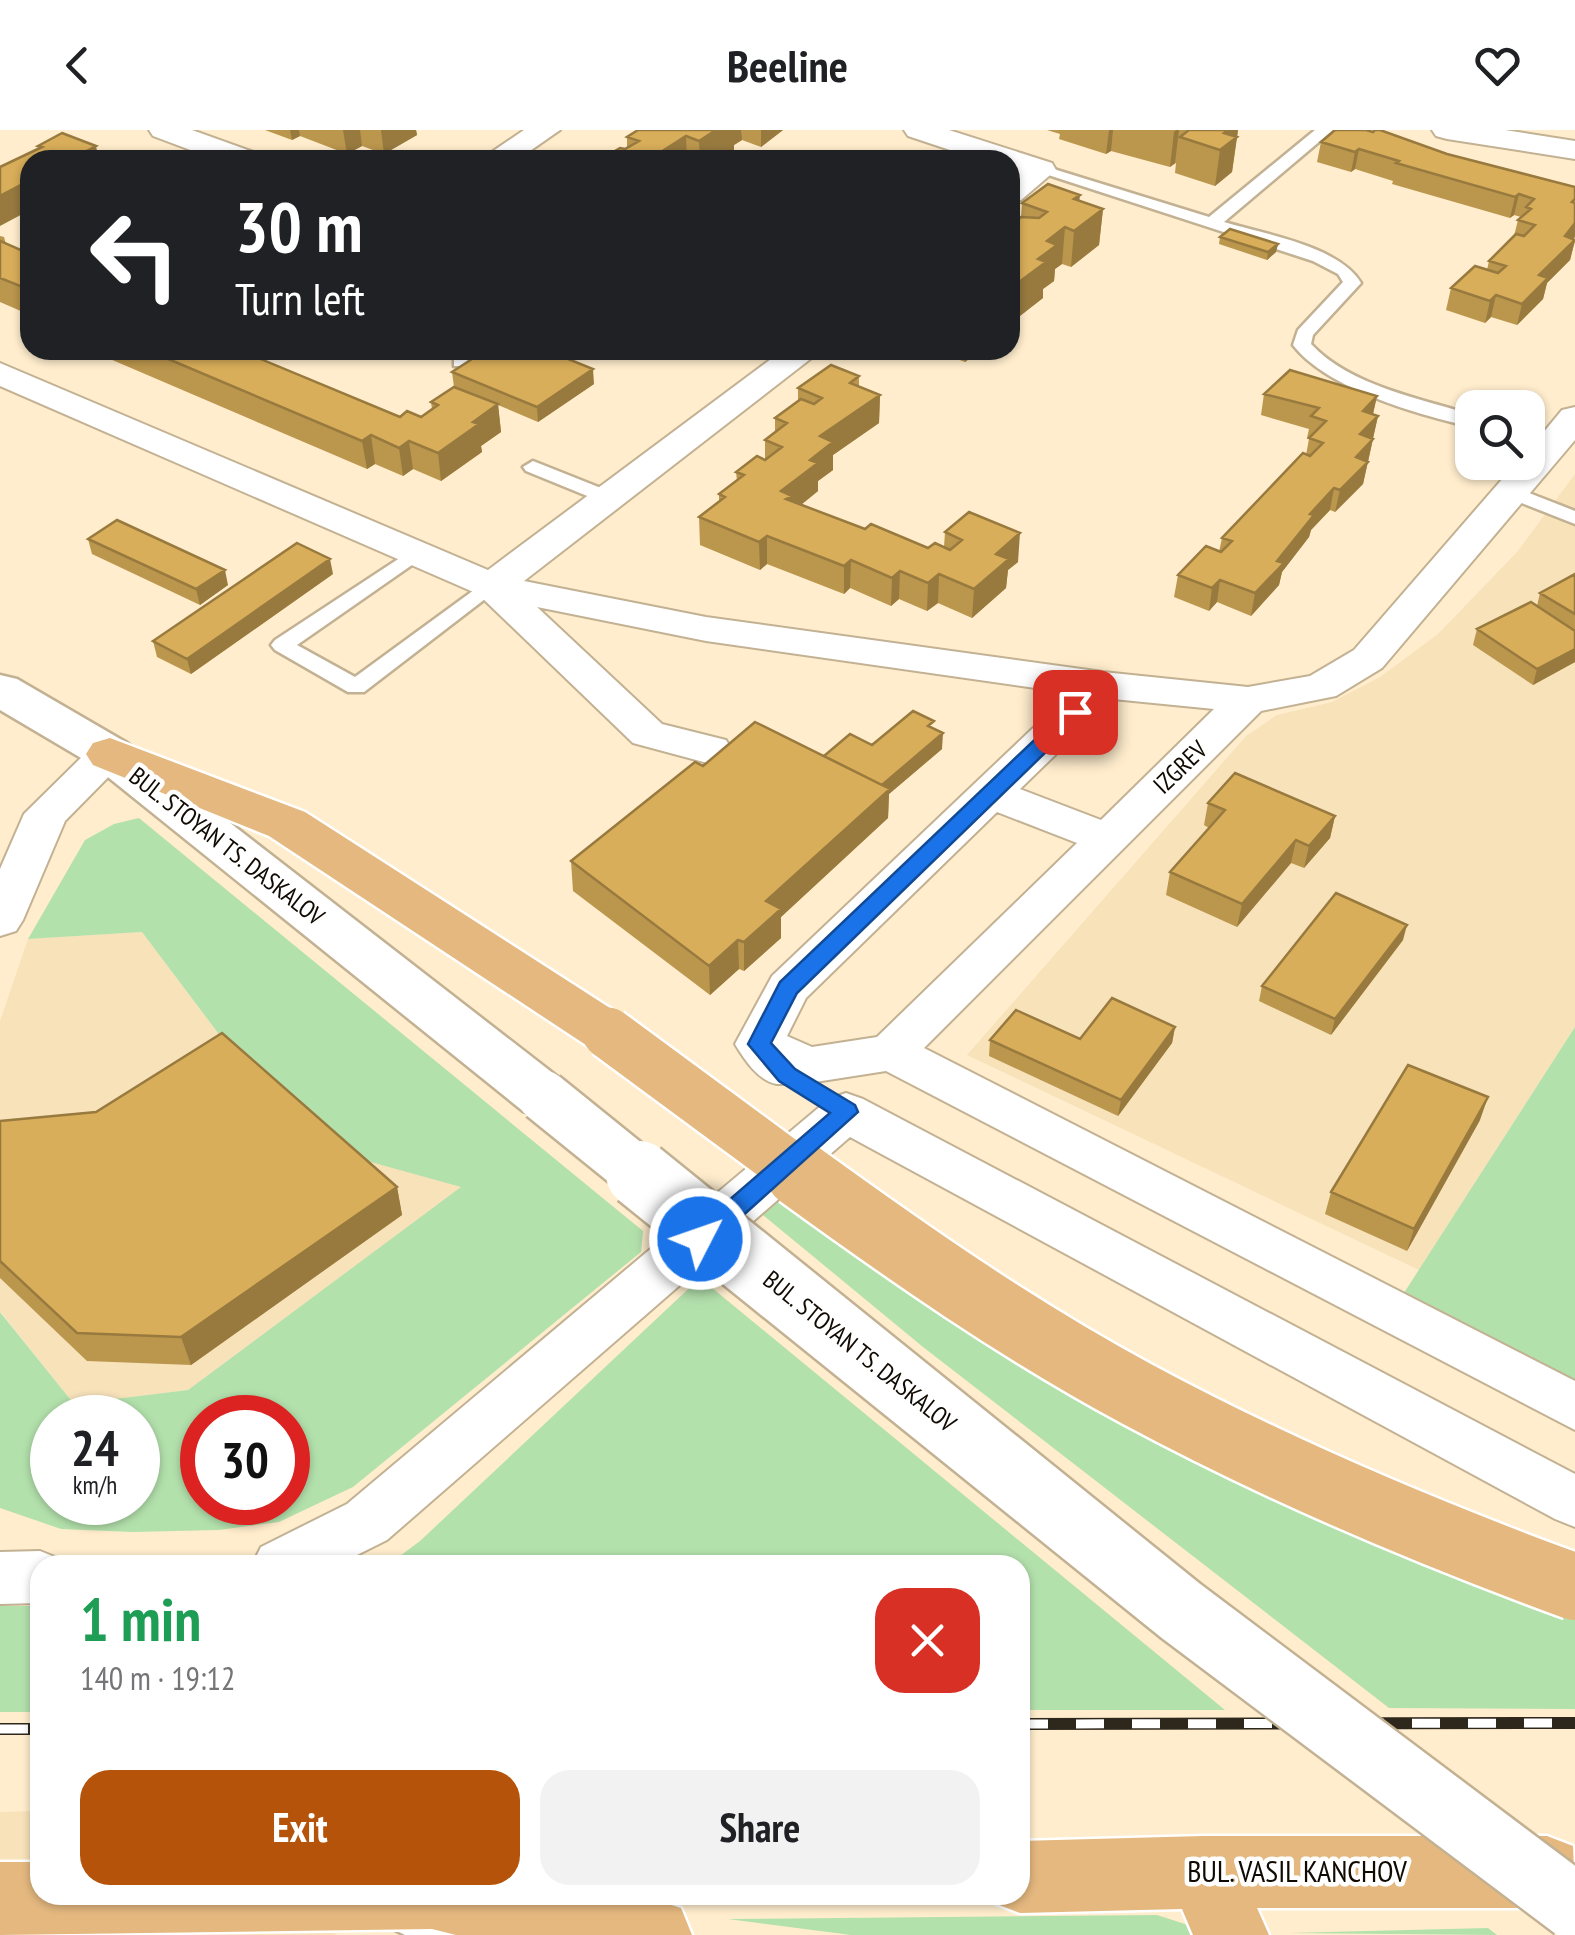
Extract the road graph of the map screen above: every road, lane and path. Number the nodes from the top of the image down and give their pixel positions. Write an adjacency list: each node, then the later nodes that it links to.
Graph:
1 (164, 130): 6 (street)
2 (545, 130): 7 (street)
3 (919, 130): 8 (street)
4 (1325, 130): 13 (lane)
5 (1448, 130): 9 (street)
6 (193, 150)
7 (512, 150)
8 (980, 150)
9 (1575, 150)
10 (1020, 163): 11 (street)
11 (1041, 170): 12 (street); 13 (lane)
12 (1020, 186)
13 (1212, 223): 18 (lane)
14 (463, 360): 16 (lane)
15 (777, 360): 22 (street)
16 (460, 362)
17 (0, 373): 24 (street)
18 (1455, 414)
19 (1559, 432): 21 (street)
20 (532, 467): 22 (lane)
21 (1511, 492): 23 (lane); 28 (street)
22 (608, 498): 25 (street)
23 (1575, 518)
24 (415, 554): 25 (street); 25 (lane)
25 (492, 586): 26 (street); 29 (street)
26 (1103, 685): 28 (street); 31 (street)
27 (0, 690): 30 (street, BUL. STOYAN TS. DASKALOV)
28 (1248, 700): 32 (street, IZGREV)
29 (711, 750)
30 (110, 754): 33 (street); 40 (main road, bridge); 47 (street, BUL. STOYAN TS. DASKALOV, bridge)
31 (992, 794): 32 (street); 34 (street)
32 (1106, 838): 35 (street, IZGREV)
33 (0, 920)
34 (759, 1044): 35 (street); 36 (street)
35 (891, 1052): 37 (street)
36 (846, 1112): 38 (street); 39 (street)
37 (1575, 1406)
38 (1575, 1502)
39 (300, 1555)
40 (1575, 1587)
41 (1575, 1872): 43 (main road, BUL. VASIL KANCHOV)
42 (1030, 1879): 43 (main road, BUL. VASIL KANCHOV)
43 (1217, 1904)
44 (166, 1905): 48 (main road)
45 (380, 1905): 49 (lane)
46 (492, 1905): 50 (main road)
47 (1575, 1907)
48 (35, 1911)
49 (442, 1935)
50 (654, 1935)

